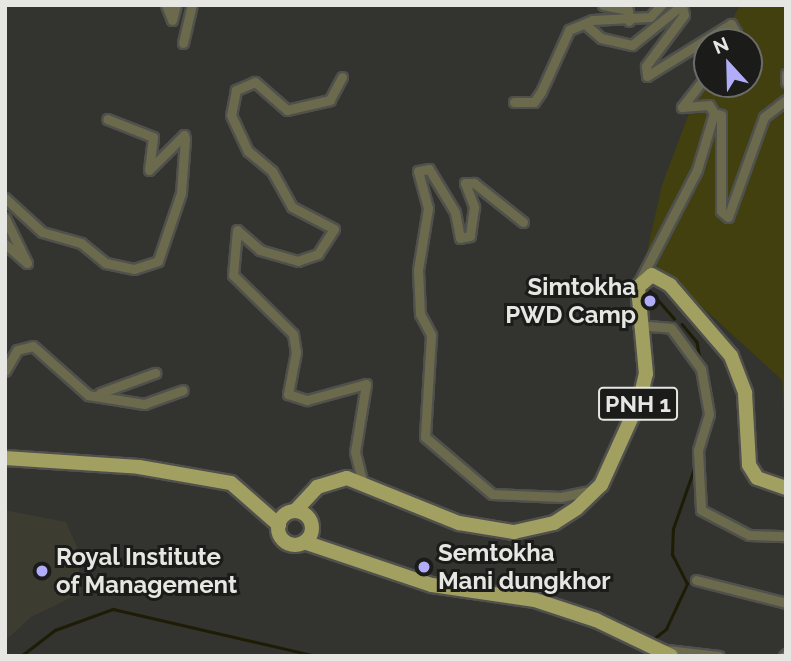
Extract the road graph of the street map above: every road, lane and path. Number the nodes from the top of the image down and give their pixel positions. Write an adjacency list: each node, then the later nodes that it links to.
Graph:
1 (166, 5): 2 (street)
2 (176, 5)
3 (192, 5): 9 (street)
4 (603, 5): 7 (street)
5 (662, 5): 7 (street)
6 (682, 5): 8 (street); 10 (street)
7 (629, 21): 8 (street)
8 (584, 24): 16 (street)
9 (183, 43)
10 (693, 48)
11 (786, 74): 13 (street)
12 (342, 78): 30 (street)
13 (786, 82)
14 (693, 93): 17 (street)
15 (786, 100): 17 (street)
16 (514, 102)
17 (714, 113): 23 (street)
18 (107, 119): 19 (street)
19 (5, 198)
20 (5, 218): 22 (street)
21 (523, 222): 31 (street)
22 (5, 244)
23 (639, 282): 24 (main road, PNH 1); 32 (main road)
24 (638, 325): 31 (main road, PNH 1); 34 (street)
25 (5, 371): 28 (street)
26 (155, 373): 28 (street)
27 (183, 390): 28 (street)
28 (100, 393)
29 (5, 458): 33 (main road)
30 (362, 481): 31 (main road, PNH 1); 33 (main road, PNH 1)
31 (601, 485)
32 (786, 488)
33 (297, 523): 37 (main road)
34 (786, 536)
35 (696, 580): 36 (street)
36 (786, 603)
37 (657, 650): 38 (main road); 39 (street)
38 (671, 656)
39 (719, 656)

